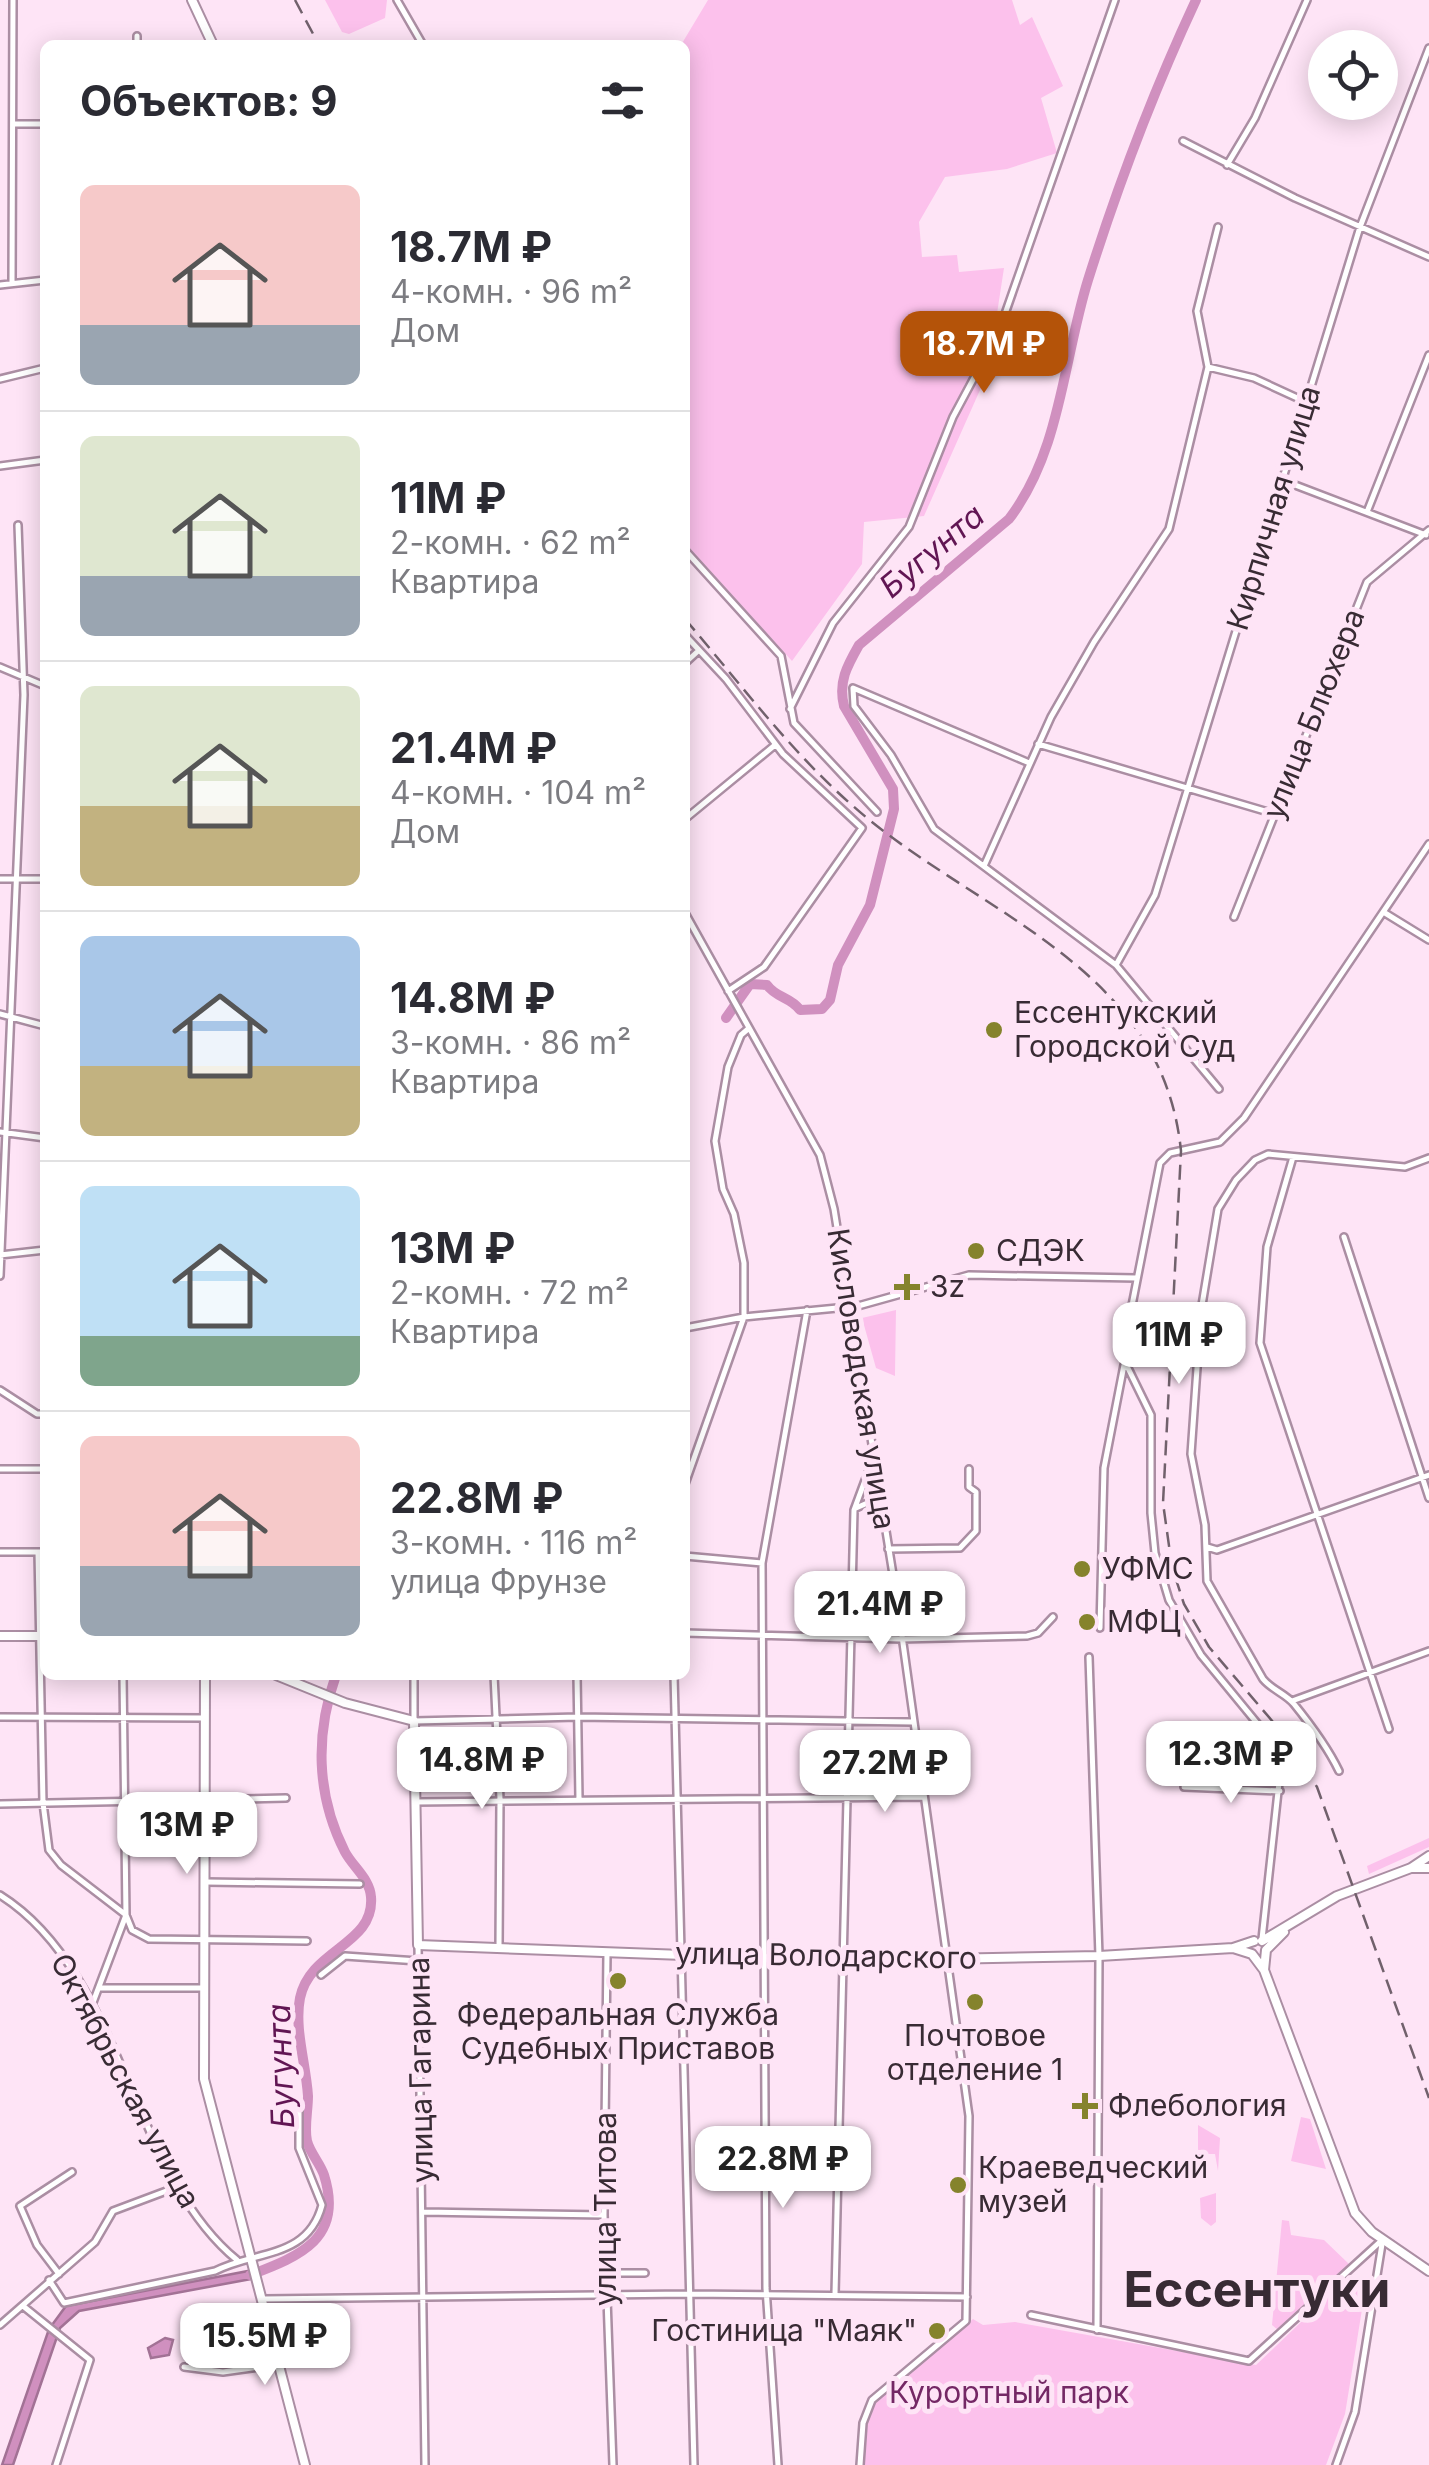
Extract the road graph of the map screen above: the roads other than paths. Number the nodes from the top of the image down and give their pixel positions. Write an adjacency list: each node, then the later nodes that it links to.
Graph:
1 (14, 0): 11 (street)
2 (192, 0): 8 (main road)
3 (397, 0): 9 (street)
4 (1115, 0): 39 (street)
5 (1307, 0): 14 (street)
6 (137, 36): 7 (street)
7 (137, 40)
8 (212, 40)
9 (420, 40)
10 (1429, 48): 15 (street, Кирпичная улица)
11 (13, 124): 12 (street); 19 (street)
12 (40, 124)
13 (1184, 141): 14 (street)
14 (1227, 165): 15 (street)
15 (1360, 227): 17 (street); 25 (street, Кирпичная улица)
16 (1218, 228): 22 (street)
17 (1429, 256)
18 (40, 281): 19 (street)
19 (12, 284): 20 (street)
20 (0, 285)
21 (1429, 355): 29 (street)
22 (1208, 367): 25 (street); 40 (street)
23 (40, 369): 24 (street)
24 (0, 379)
25 (1306, 402): 28 (street, Кирпичная улица)
26 (40, 461): 27 (street)
27 (0, 466)
28 (1282, 480): 29 (street); 43 (street, Кирпичная улица)
29 (1367, 512): 31 (street)
30 (18, 525): 37 (street)
31 (1428, 534): 45 (street, улица Блюхера)
32 (690, 555): 39 (street)
33 (690, 642): 34 (street)
34 (698, 652): 35 (street); 41 (street)
35 (690, 659)
36 (0, 667): 37 (street)
37 (22, 675): 38 (street); 49 (street)
38 (40, 684)
39 (790, 709): 44 (street)
40 (1037, 743): 42 (street); 43 (street)
41 (776, 745): 46 (street); 57 (street)
42 (1027, 762): 48 (street); 48 (street)
43 (1188, 792): 45 (street); 56 (street, Кирпичная улица)
44 (877, 812)
45 (1274, 814): 53 (street, улица Блюхера)
46 (690, 815)
47 (1429, 844): 52 (street)
48 (984, 866): 56 (street)
49 (15, 878): 50 (street); 51 (street); 59 (street)
50 (0, 879)
51 (40, 879)
52 (1384, 912): 55 (street); 71 (street)
53 (1234, 917)
54 (690, 922): 57 (street, Кисловодская улица)
55 (1429, 940)
56 (1116, 965): 62 (street)
57 (728, 992): 61 (street, Кисловодская улица)
58 (0, 1014): 59 (street)
59 (9, 1018): 60 (street); 63 (street)
60 (40, 1025)
61 (749, 1029): 72 (street, Кисловодская улица); 74 (street)
62 (1219, 1089)
63 (4, 1132): 64 (street); 69 (street)
64 (40, 1137)
65 (1293, 1157): 66 (street); 88 (street); 89 (street)
66 (1429, 1158)
67 (1344, 1237): 84 (street)
68 (40, 1251): 69 (street)
69 (1, 1255): 70 (street)
70 (0, 1276)
71 (1136, 1278): 72 (street); 76 (street)
72 (851, 1308): 73 (street); 79 (street, Кисловодская улица)
73 (807, 1310): 74 (street); 96 (street)
74 (744, 1317): 75 (street); 83 (street)
75 (690, 1327)
76 (1125, 1362): 98 (street); 131 (street)
77 (0, 1390): 78 (street)
78 (40, 1414)
79 (874, 1453): 86 (street); 87 (street, Кисловодская улица)
80 (0, 1468): 81 (street)
81 (40, 1469)
82 (969, 1469): 90 (street)
83 (690, 1470)
84 (1425, 1476): 85 (street); 88 (street)
85 (1429, 1498)
86 (854, 1510): 87 (street); 103 (street)
87 (882, 1510): 90 (street, Кисловодская улица)
88 (1314, 1514): 91 (street); 107 (street)
89 (1206, 1547): 91 (street); 95 (street)
90 (888, 1549): 104 (street, Кисловодская улица)
91 (1217, 1550): 95 (street)
92 (0, 1552): 93 (street)
93 (40, 1552)
94 (690, 1556): 96 (street)
95 (1207, 1558): 116 (street)
96 (762, 1563): 102 (street)
97 (1053, 1617): 104 (street)
98 (1100, 1628)
99 (690, 1634): 102 (street)
100 (0, 1636): 101 (main road)
101 (40, 1636)
102 (764, 1636): 103 (street); 124 (street)
103 (850, 1638): 104 (street); 126 (street)
104 (901, 1639): 127 (street, Кисловодская улица)
105 (1429, 1652): 107 (street)
106 (1089, 1657): 160 (street)
107 (1372, 1672): 116 (street); 128 (street)
108 (42, 1680): 117 (street)
109 (122, 1680): 120 (street)
110 (205, 1680): 121 (main road, Октябрьская улица)
111 (287, 1680): 125 (main road)
112 (414, 1680): 125 (street, улица Гагарина)
113 (494, 1680): 123 (street)
114 (577, 1680): 118 (street)
115 (674, 1680): 122 (street)
116 (1292, 1701): 129 (street)
117 (40, 1716): 119 (street); 120 (street); 142 (street)
118 (578, 1717): 122 (street); 123 (street); 139 (street)
119 (0, 1718)
120 (123, 1718): 121 (street); 132 (street)
121 (204, 1718): 137 (main road, Октябрьская улица)
122 (674, 1718): 124 (street); 140 (street)
123 (495, 1719): 125 (street); 138 (street)
124 (763, 1720): 126 (street); 134 (street)
125 (414, 1721): 141 (main road, улица Гагарина)
126 (848, 1721): 127 (street); 135 (street)
127 (913, 1722): 136 (street, Кисловодская улица)
128 (1389, 1729)
129 (1339, 1771)
130 (1184, 1788): 131 (street)
131 (1280, 1791): 153 (street)
132 (123, 1798): 137 (street); 142 (street); 150 (street)
133 (286, 1798): 137 (street)
134 (761, 1798): 135 (street); 140 (street); 161 (street)
135 (846, 1798): 136 (street); 163 (street)
136 (924, 1798): 162 (street, Кисловодская улица)
137 (203, 1799): 147 (main road, Октябрьская улица)
138 (500, 1799): 139 (street); 141 (street); 155 (street)
139 (579, 1799): 140 (street)
140 (675, 1800): 159 (street)
141 (416, 1802): 154 (main road, улица Гагарина)
142 (43, 1803): 143 (street); 150 (street)
143 (0, 1804)
144 (1429, 1856): 145 (main road)
145 (1411, 1868): 146 (main road); 153 (main road)
146 (1429, 1868)
147 (206, 1882): 148 (street); 151 (main road, Октябрьская улица)
148 (360, 1884)
149 (0, 1894): 169 (street, Октябрьская улица)
150 (126, 1915): 151 (street); 167 (street)
151 (206, 1940): 152 (street); 168 (main road, Октябрьская улица)
152 (306, 1942)
153 (1261, 1944): 156 (main road); 158 (main road); 158 (main road); 165 (main road)
154 (418, 1945): 155 (main road, улица Володарского); 164 (street, улица Гагарина)
155 (498, 1948): 157 (main road, улица Володарского)
156 (1233, 1948): 158 (main road); 160 (main road, улица Володарского)
157 (607, 1953): 159 (main road, улица Володарского); 174 (street, улица Титова)
158 (1252, 1954): 165 (main road)
159 (678, 1956): 161 (main road, улица Володарского); 183 (street)
160 (1099, 1956): 162 (main road, улица Володарского); 193 (street)
161 (764, 1958): 163 (main road, улица Володарского); 185 (street)
162 (946, 1959): 163 (main road, улица Володарского); 187 (street, Кисловодская улица)
163 (840, 1960): 184 (street)
164 (418, 1961): 166 (street); 173 (street, улица Гагарина)
165 (1264, 1970): 175 (main road)
166 (320, 1975)
167 (100, 1988): 168 (street); 169 (street)
168 (204, 1988): 177 (main road, Октябрьская улица)
169 (92, 2005): 172 (street, Октябрьская улица)
170 (299, 2111): 177 (street)
171 (72, 2172): 181 (street)
172 (178, 2187): 176 (street, Октябрьская улица); 181 (street)
173 (424, 2212): 174 (street); 188 (street, улица Гагарина)
174 (604, 2216): 179 (street, улица Титова)
175 (1383, 2240): 178 (main road); 193 (street); 203 (street)
176 (237, 2260): 177 (street); 182 (street)
177 (253, 2260): 189 (main road, Октябрьская улица)
178 (1429, 2271)
179 (606, 2272): 180 (street); 186 (street, улица Титова)
180 (645, 2273)
181 (59, 2274): 182 (street)
182 (49, 2280): 190 (street)
183 (688, 2294): 185 (street); 186 (street); 200 (street)
184 (835, 2294): 185 (street); 187 (street)
185 (767, 2295): 201 (street)
186 (606, 2296): 188 (street); 199 (street, улица Титова)
187 (966, 2296): 202 (street)
188 (425, 2298): 189 (street); 198 (street, улица Гагарина)
189 (264, 2299): 194 (main road, Октябрьская улица)
190 (23, 2306): 192 (street); 196 (street)
191 (1031, 2315): 193 (street)
192 (0, 2325)
193 (1097, 2330)
194 (280, 2364): 195 (street); 197 (main road, Октябрьская улица)
195 (184, 2367)
196 (56, 2465)
197 (305, 2465)
198 (425, 2465)
199 (613, 2465)
200 (694, 2465)
201 (778, 2465)
202 (860, 2465)
203 (1336, 2465)

